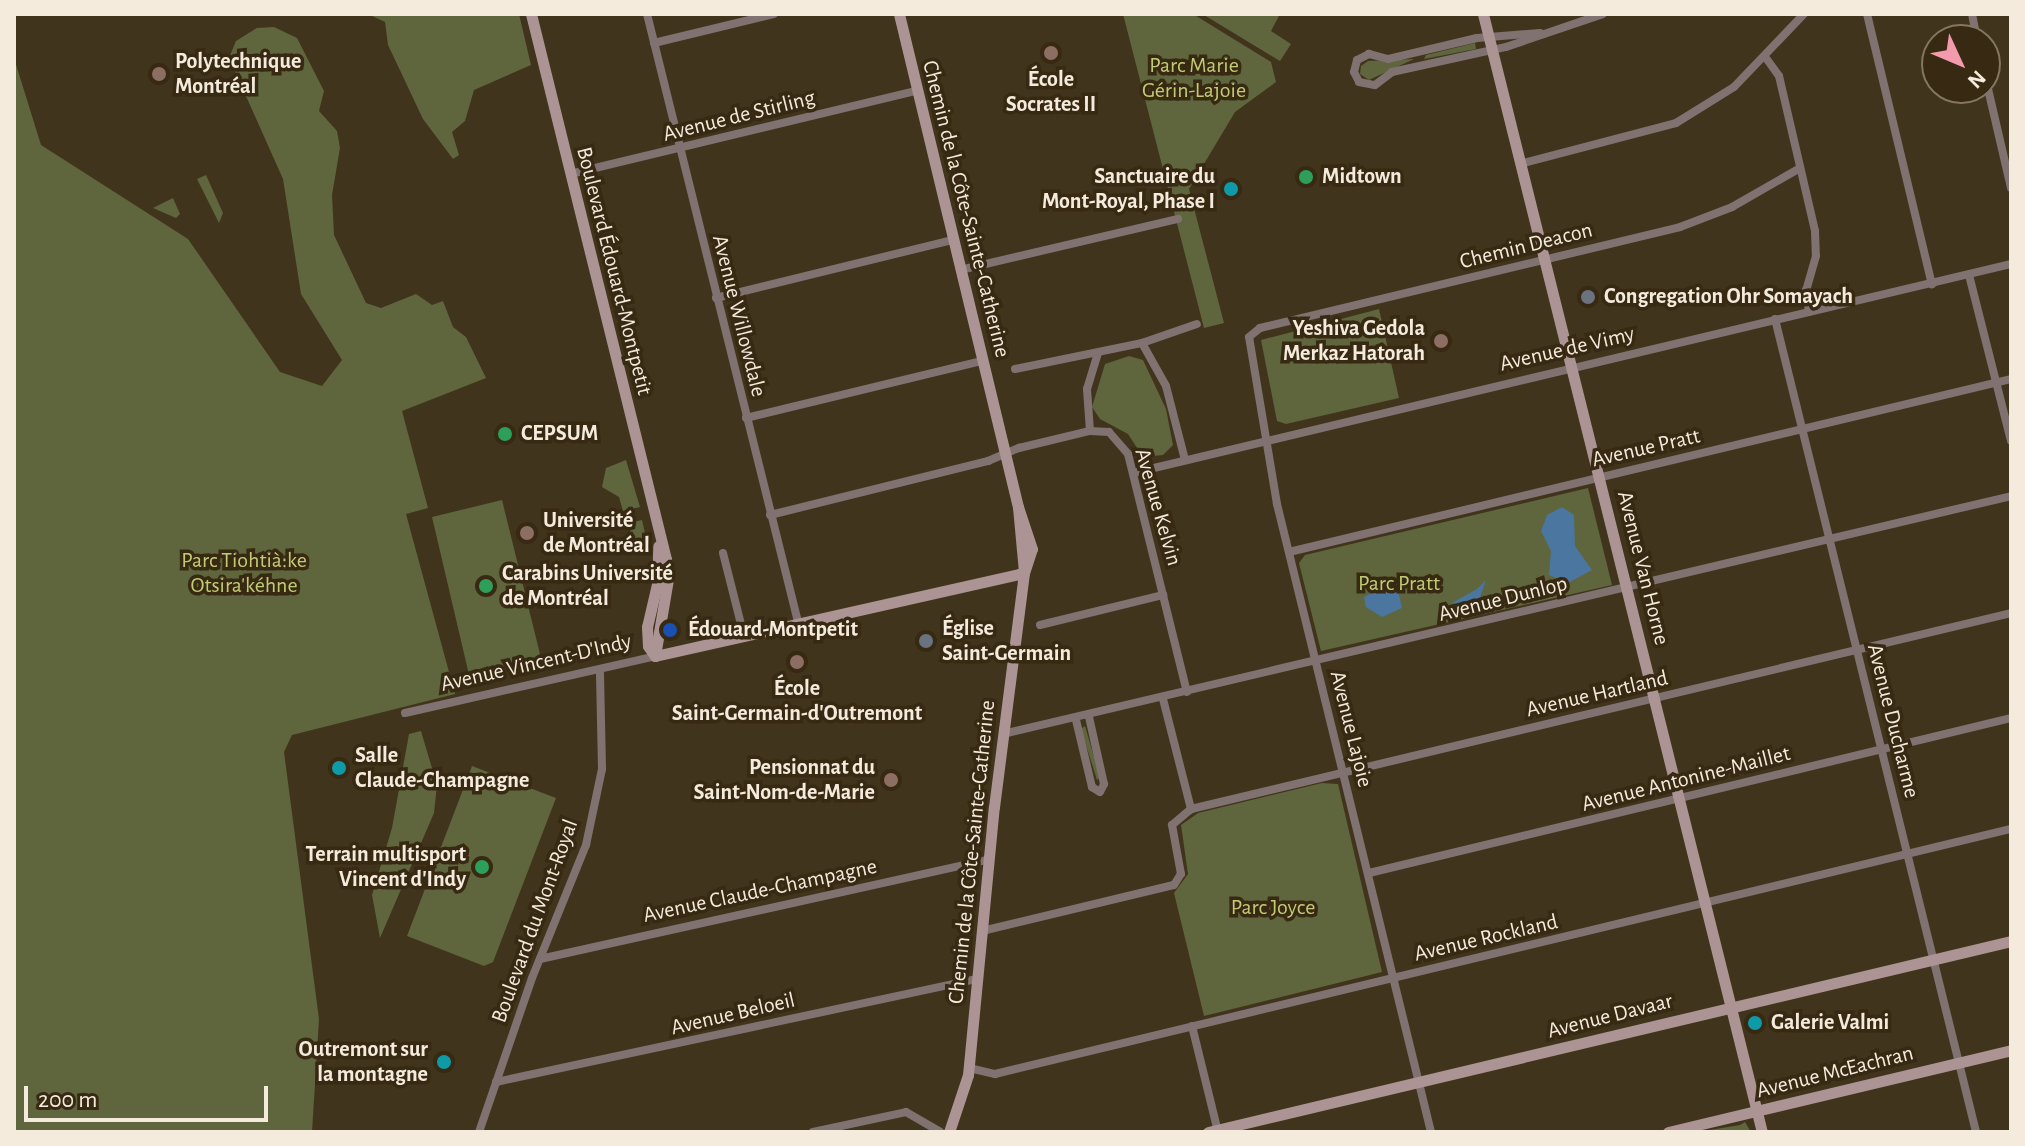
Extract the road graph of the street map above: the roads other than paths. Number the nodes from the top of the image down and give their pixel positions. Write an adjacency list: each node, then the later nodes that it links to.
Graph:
1 (531, 14): 18 (main road, Boulevard Édouard-Montpetit)
2 (647, 14): 9 (street, Avenue Willowdale)
3 (774, 14): 9 (street)
4 (899, 14): 12 (main road, Chemin de la Côte-Sainte-Catherine)
5 (1483, 14): 10 (main road, Avenue Van Horne)
6 (1603, 14): 10 (street)
7 (1804, 14): 11 (street)
8 (1867, 14): 26 (street)
9 (654, 43): 14 (street, Avenue Willowdale)
10 (1490, 44): 10 (street); 16 (main road, Avenue Van Horne)
11 (1766, 58): 16 (street); 17 (street)
12 (917, 91): 14 (street, Avenue de Stirling); 21 (main road, Chemin de la Côte-Sainte-Catherine)
13 (1993, 104): 15 (street)
14 (680, 148): 18 (street, Avenue de Stirling); 27 (street, Avenue Willowdale)
15 (2008, 158): 19 (street)
16 (1520, 164): 22 (main road, Avenue Van Horne)
17 (1800, 168): 22 (street, Chemin Deacon); 28 (street)
18 (570, 174): 61 (main road, Boulevard Édouard-Montpetit)
19 (2011, 188)
20 (1178, 219): 24 (street)
21 (953, 240): 24 (main road, Chemin de la Côte-Sainte-Catherine); 27 (street)
22 (1543, 262): 31 (street, Chemin Deacon); 35 (main road, Avenue Van Horne)
23 (2011, 264): 25 (street, Avenue de Vimy)
24 (960, 270): 34 (main road, Chemin de la Côte-Sainte-Catherine)
25 (1969, 275): 26 (street, Avenue de Vimy); 38 (street)
26 (1932, 284): 28 (street, Avenue de Vimy)
27 (716, 298): 39 (street, Avenue Willowdale)
28 (1809, 312): 29 (street, Avenue de Vimy)
29 (1775, 319): 35 (street, Avenue de Vimy); 40 (street, Avenue Ducharme)
30 (1197, 324): 32 (street)
31 (1251, 333): 42 (street, Avenue Lajoie)
32 (1142, 343): 33 (street); 45 (street)
33 (1098, 354): 36 (street); 41 (street)
34 (982, 361): 39 (street); 44 (main road, Chemin de la Côte-Sainte-Catherine)
35 (1570, 367): 42 (street, Avenue de Vimy); 47 (main road, Avenue Van Horne)
36 (1015, 369)
37 (2011, 379): 38 (street, Avenue Pratt)
38 (1997, 382): 40 (street, Avenue Pratt); 43 (street)
39 (746, 418): 49 (street, Avenue Willowdale)
40 (1803, 430): 47 (street, Avenue Pratt); 50 (street, Avenue Ducharme)
41 (1090, 431): 44 (street); 46 (street, Avenue Kelvin)
42 (1267, 439): 45 (street, Avenue de Vimy); 51 (street, Avenue Lajoie)
43 (2011, 441)
44 (1005, 453): 49 (street); 53 (main road, Chemin de la Côte-Sainte-Catherine)
45 (1185, 460): 46 (street, Avenue de Vimy)
46 (1133, 473): 55 (street, Avenue Kelvin)
47 (1601, 478): 51 (street, Avenue Pratt); 54 (main road, Avenue Van Horne)
48 (2011, 496): 50 (street, Avenue Dunlop)
49 (770, 515): 57 (street, Avenue Willowdale)
50 (1830, 541): 54 (street, Avenue Dunlop); 60 (street, Avenue Ducharme)
51 (1289, 552): 62 (street, Avenue Lajoie)
52 (723, 553): 59 (street)
53 (1024, 573): 57 (main road, Avenue Vincent-D'Indy); 71 (main road, Chemin de la Côte-Sainte-Catherine)
54 (1628, 588): 62 (street, Avenue Dunlop); 65 (main road, Avenue Van Horne)
55 (1163, 595): 58 (street); 64 (street, Avenue Kelvin)
56 (2011, 613): 60 (street, Avenue Hartland)
57 (798, 624): 59 (main road, Avenue Vincent-D'Indy)
58 (1040, 625)
59 (744, 636): 61 (main road, Avenue Vincent-D'Indy)
60 (1857, 650): 65 (street, Avenue Hartland); 72 (street, Avenue Ducharme)
61 (655, 656): 63 (street, Avenue Vincent-D'Indy)
62 (1315, 662): 64 (street, Avenue Dunlop); 73 (street, Avenue Lajoie)
63 (600, 670): 67 (street, Avenue Vincent-D'Indy); 83 (street, Boulevard du Mont-Royal)
64 (1187, 692): 66 (street, Avenue Dunlop)
65 (1655, 698): 73 (street, Avenue Hartland); 74 (main road, Avenue Van Horne)
66 (1163, 699): 68 (street, Avenue Dunlop); 75 (street)
67 (405, 713)
68 (1089, 717): 70 (street, Avenue Dunlop); 70 (street)
69 (2011, 718): 72 (street, Avenue Antonine-Maillet)
70 (1076, 720): 71 (street, Avenue Dunlop)
71 (1003, 734): 78 (main road, Chemin de la Côte-Sainte-Catherine)
72 (1882, 749): 74 (street, Avenue Antonine-Maillet); 77 (street, Avenue Ducharme)
73 (1343, 774): 75 (street, Avenue Hartland); 79 (street, Avenue Lajoie)
74 (1680, 799): 79 (street, Avenue Antonine-Maillet); 80 (main road, Avenue Van Horne)
75 (1191, 809): 81 (street)
76 (2011, 829): 77 (street, Avenue Rockland)
77 (1907, 855): 80 (street, Avenue Rockland); 84 (street, Avenue Ducharme)
78 (988, 860): 81 (main road, Chemin de la Côte-Sainte-Catherine); 83 (street, Avenue Claude-Champagne)
79 (1369, 873): 85 (street, Avenue Lajoie)
80 (1706, 904): 85 (street, Avenue Rockland); 87 (main road, Avenue Van Horne)
81 (982, 931): 86 (main road, Chemin de la Côte-Sainte-Catherine)
82 (2011, 941): 84 (main road, Avenue Davaar)
83 (540, 959): 92 (street, Boulevard du Mont-Royal)
84 (1934, 959): 87 (main road, Avenue Davaar); 90 (street, Avenue Ducharme)
85 (1393, 978): 88 (street, Avenue Rockland); 93 (street, Avenue Lajoie)
86 (977, 979): 91 (main road, Chemin de la Côte-Sainte-Catherine); 92 (street, Avenue Beloeil)
87 (1731, 1007): 93 (main road, Avenue Davaar); 94 (main road, Avenue Van Horne)
88 (1192, 1026): 91 (street, Avenue Rockland); 95 (street, Avenue Davaar)
89 (2011, 1050): 90 (main road, Avenue McEachran)
90 (1958, 1063): 94 (main road, Avenue McEachran); 103 (street, Avenue Ducharme)
91 (969, 1068): 99 (main road, Chemin de la Côte-Sainte-Catherine)
92 (496, 1082): 96 (street, Boulevard du Mont-Royal)
93 (1418, 1082): 95 (main road, Avenue Davaar); 100 (street, Avenue Lajoie)
94 (1756, 1111): 101 (main road, Avenue McEachran); 102 (main road, Avenue Van Horne)
95 (1215, 1131)
96 (479, 1132)
97 (813, 1132): 98 (street)
98 (940, 1132)
99 (949, 1132)
100 (1431, 1132)
101 (1668, 1132)
102 (1762, 1132)
103 (1976, 1132)

